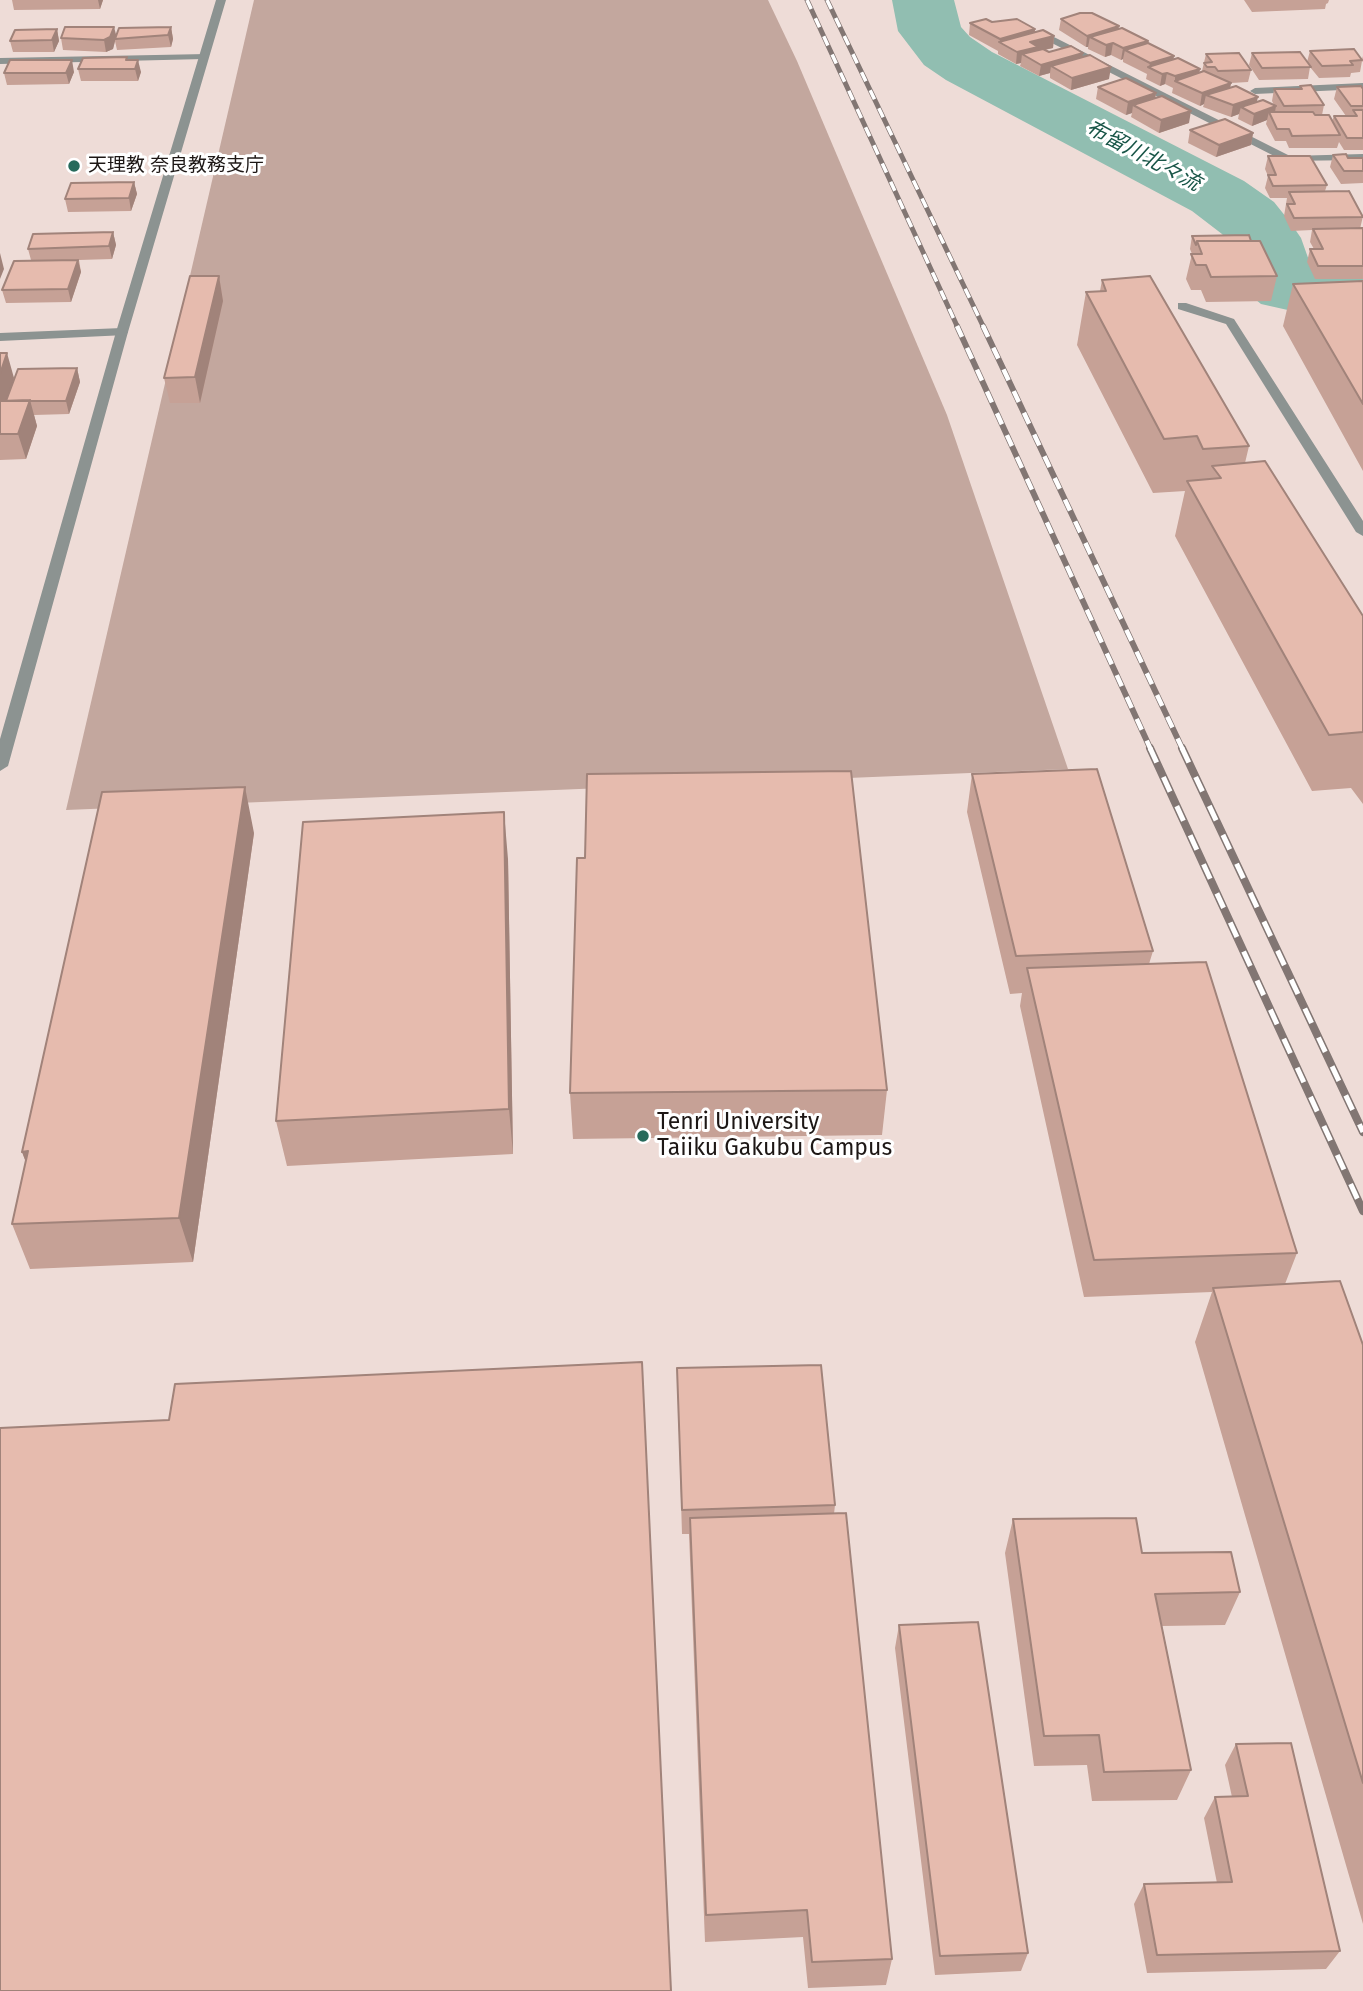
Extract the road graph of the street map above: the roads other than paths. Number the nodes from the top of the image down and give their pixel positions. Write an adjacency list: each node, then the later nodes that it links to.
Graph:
1 (221, 0): 3 (street)
2 (1041, 34): 7 (street)
3 (204, 56): 4 (street); 9 (street)
4 (0, 61)
5 (1363, 86): 6 (street)
6 (1255, 91)
7 (1363, 157)
8 (1182, 306): 11 (street)
9 (122, 332): 10 (street); 12 (street)
10 (0, 337)
11 (1363, 532)
12 (0, 766)

